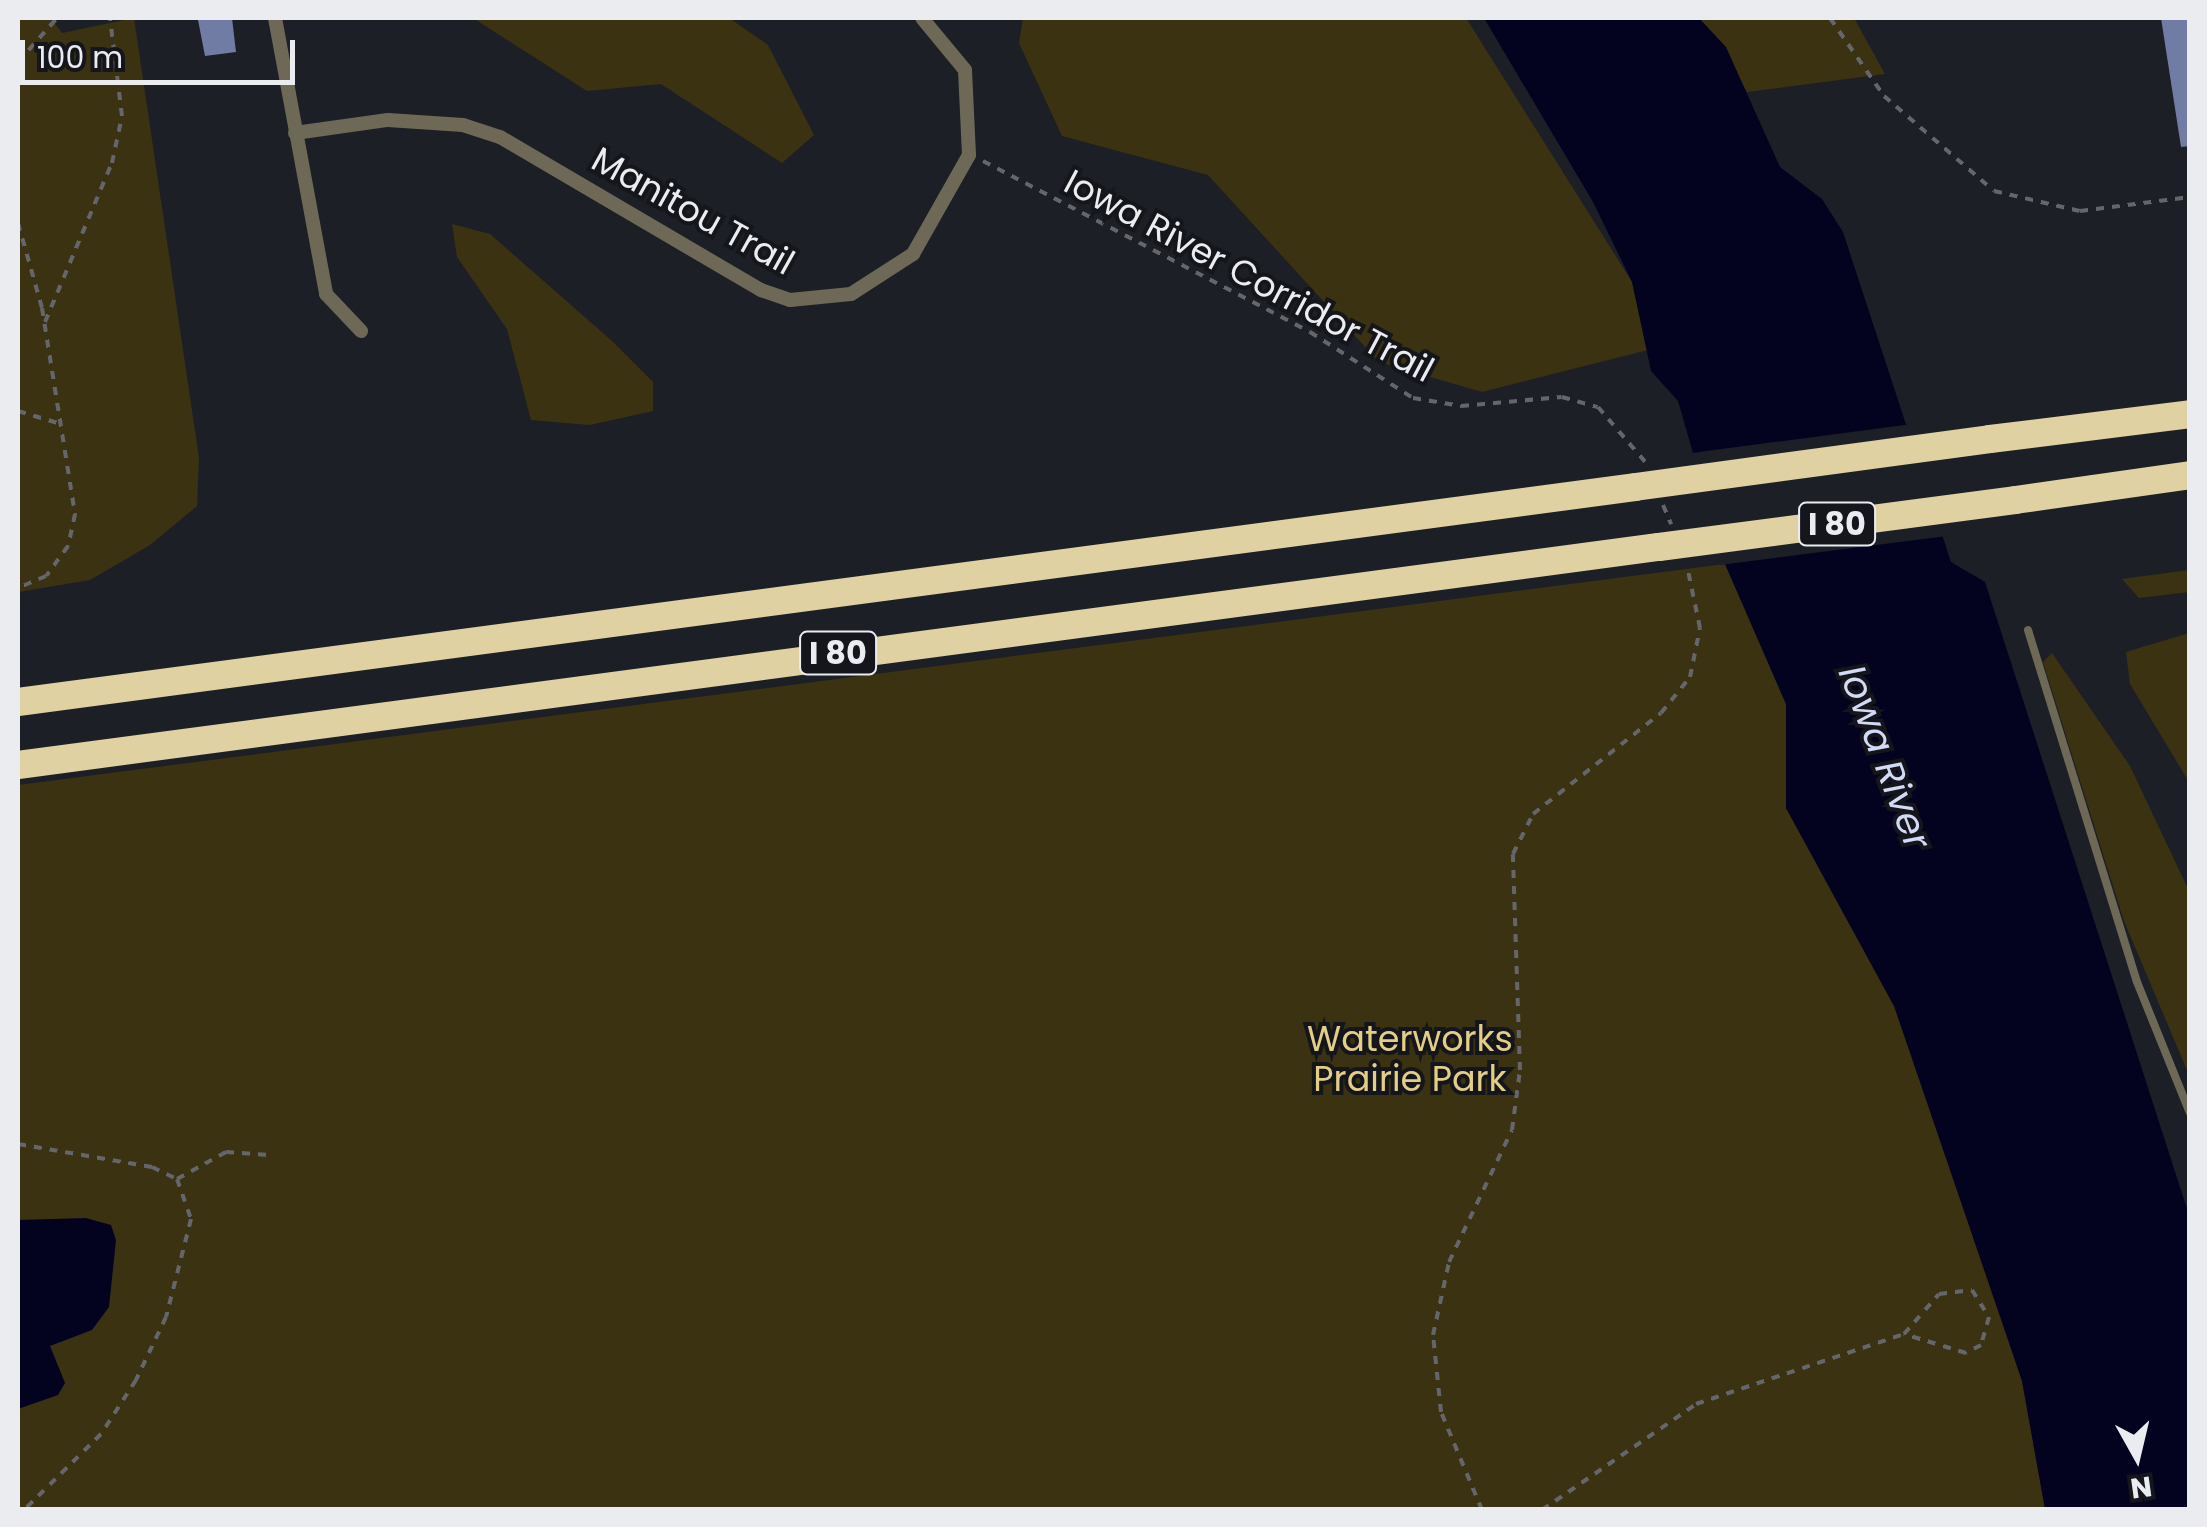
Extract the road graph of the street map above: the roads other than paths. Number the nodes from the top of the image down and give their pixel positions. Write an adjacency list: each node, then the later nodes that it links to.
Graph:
1 (275, 18): 3 (street)
2 (922, 18): 3 (street, Manitou Trail)
3 (296, 133): 4 (street)
4 (361, 331)
5 (2190, 414): 8 (highway, I 80, bridge)
6 (2190, 477): 9 (highway, I 80, bridge)
7 (2028, 630): 10 (lane)
8 (18, 702)
9 (18, 764)
10 (2190, 1113)

